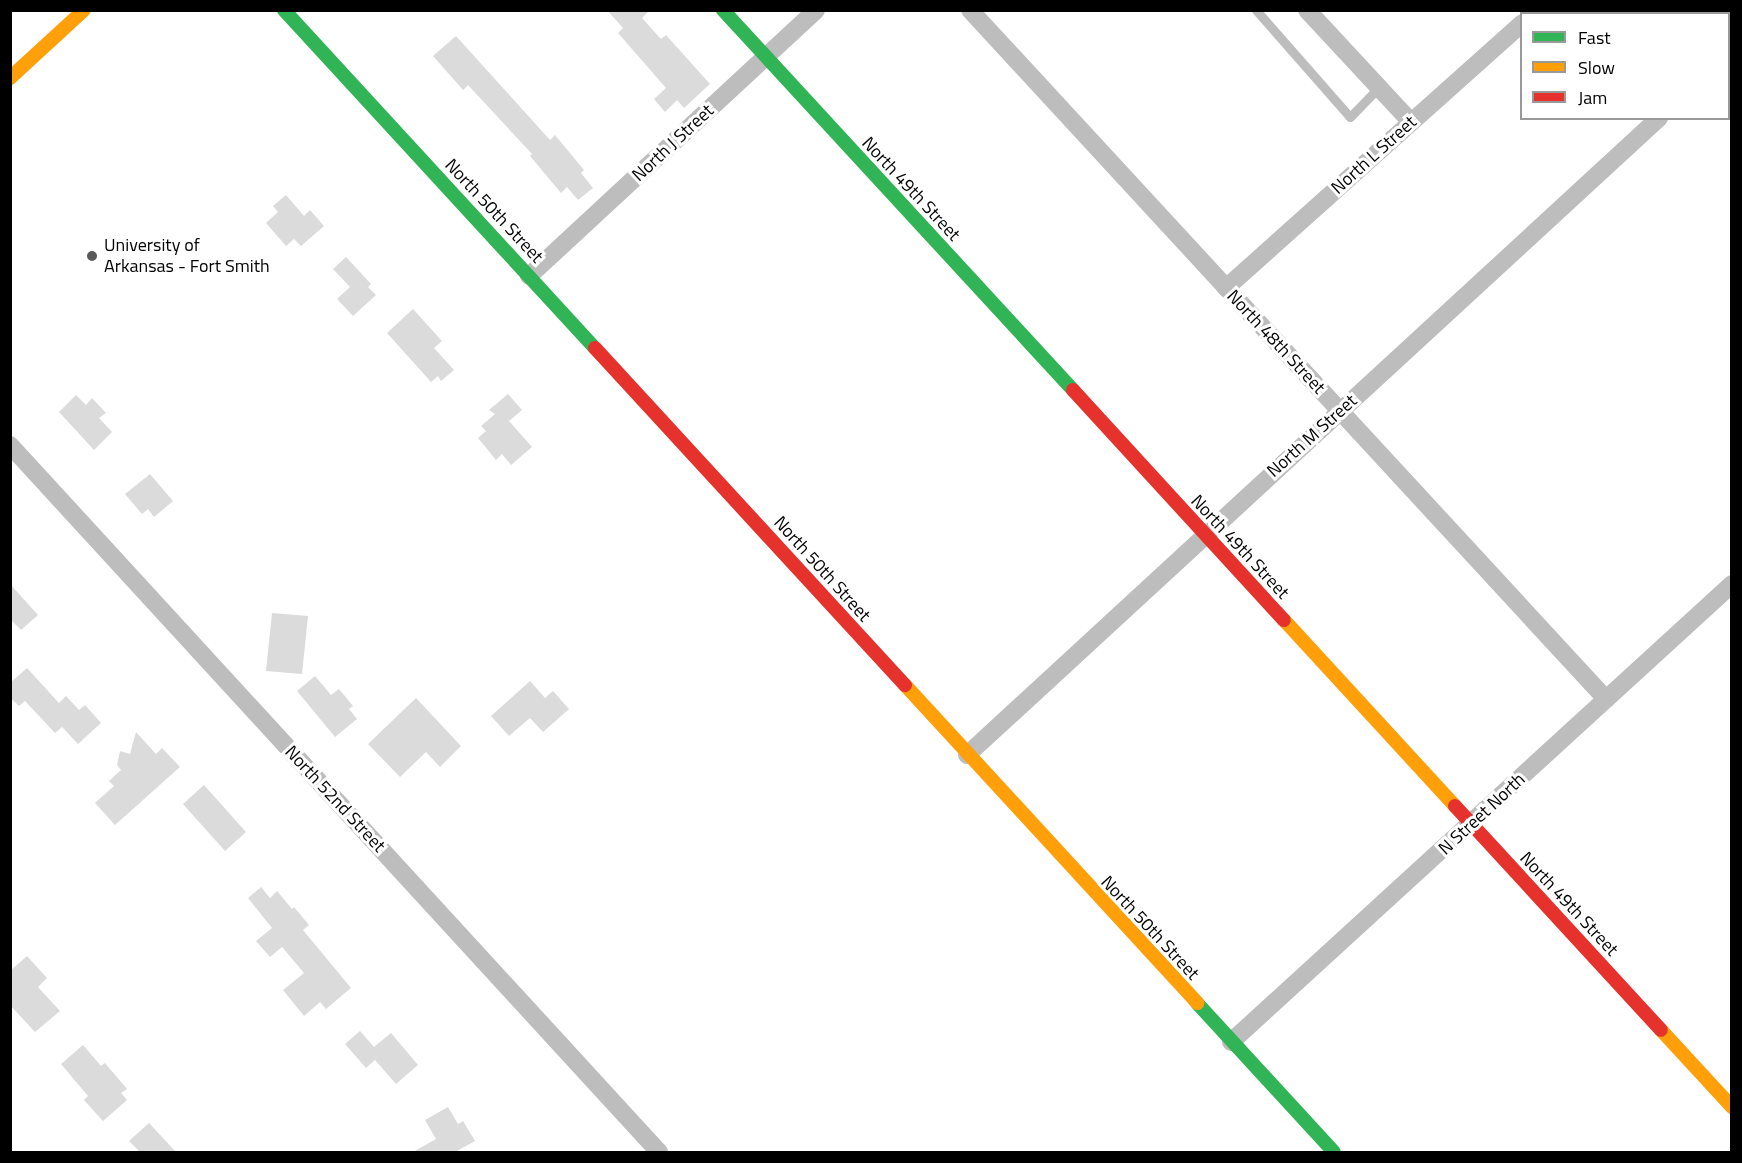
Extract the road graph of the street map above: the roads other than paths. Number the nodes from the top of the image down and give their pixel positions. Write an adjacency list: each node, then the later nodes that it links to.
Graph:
1 (84, 10): 10 (street)
2 (284, 10): 14 (street, North 50th Street)
3 (723, 10): 9 (street, North 49th Street)
4 (816, 10): 9 (street, North J Street)
5 (970, 10): 15 (street, North 48th Street)
6 (1256, 10): 11 (lane)
7 (1307, 10): 11 (street)
8 (1520, 23): 13 (street, North L Street)
9 (766, 57): 14 (street, North J Street); 18 (street, North 49th Street)
10 (10, 78)
11 (1379, 87): 13 (street)
12 (1657, 120): 16 (street, North M Street)
13 (1411, 122): 15 (street, North L Street)
14 (529, 276): 21 (street, North 50th Street)
15 (1226, 288): 16 (street, North 48th Street)
16 (1340, 411): 18 (street, North M Street); 20 (street, North 48th Street)
17 (10, 445): 25 (street, North 52nd Street)
18 (1205, 534): 21 (street, North M Street); 22 (street, North 49th Street)
19 (1731, 584): 20 (street, N Street North)
20 (1606, 699): 22 (street, N Street North)
21 (967, 755): 23 (street, North 50th Street)
22 (1471, 824): 23 (street, N Street North); 24 (street, North 49th Street)
23 (1231, 1042): 26 (street, North 50th Street)
24 (1731, 1107)
25 (659, 1152)
26 (1334, 1152)

